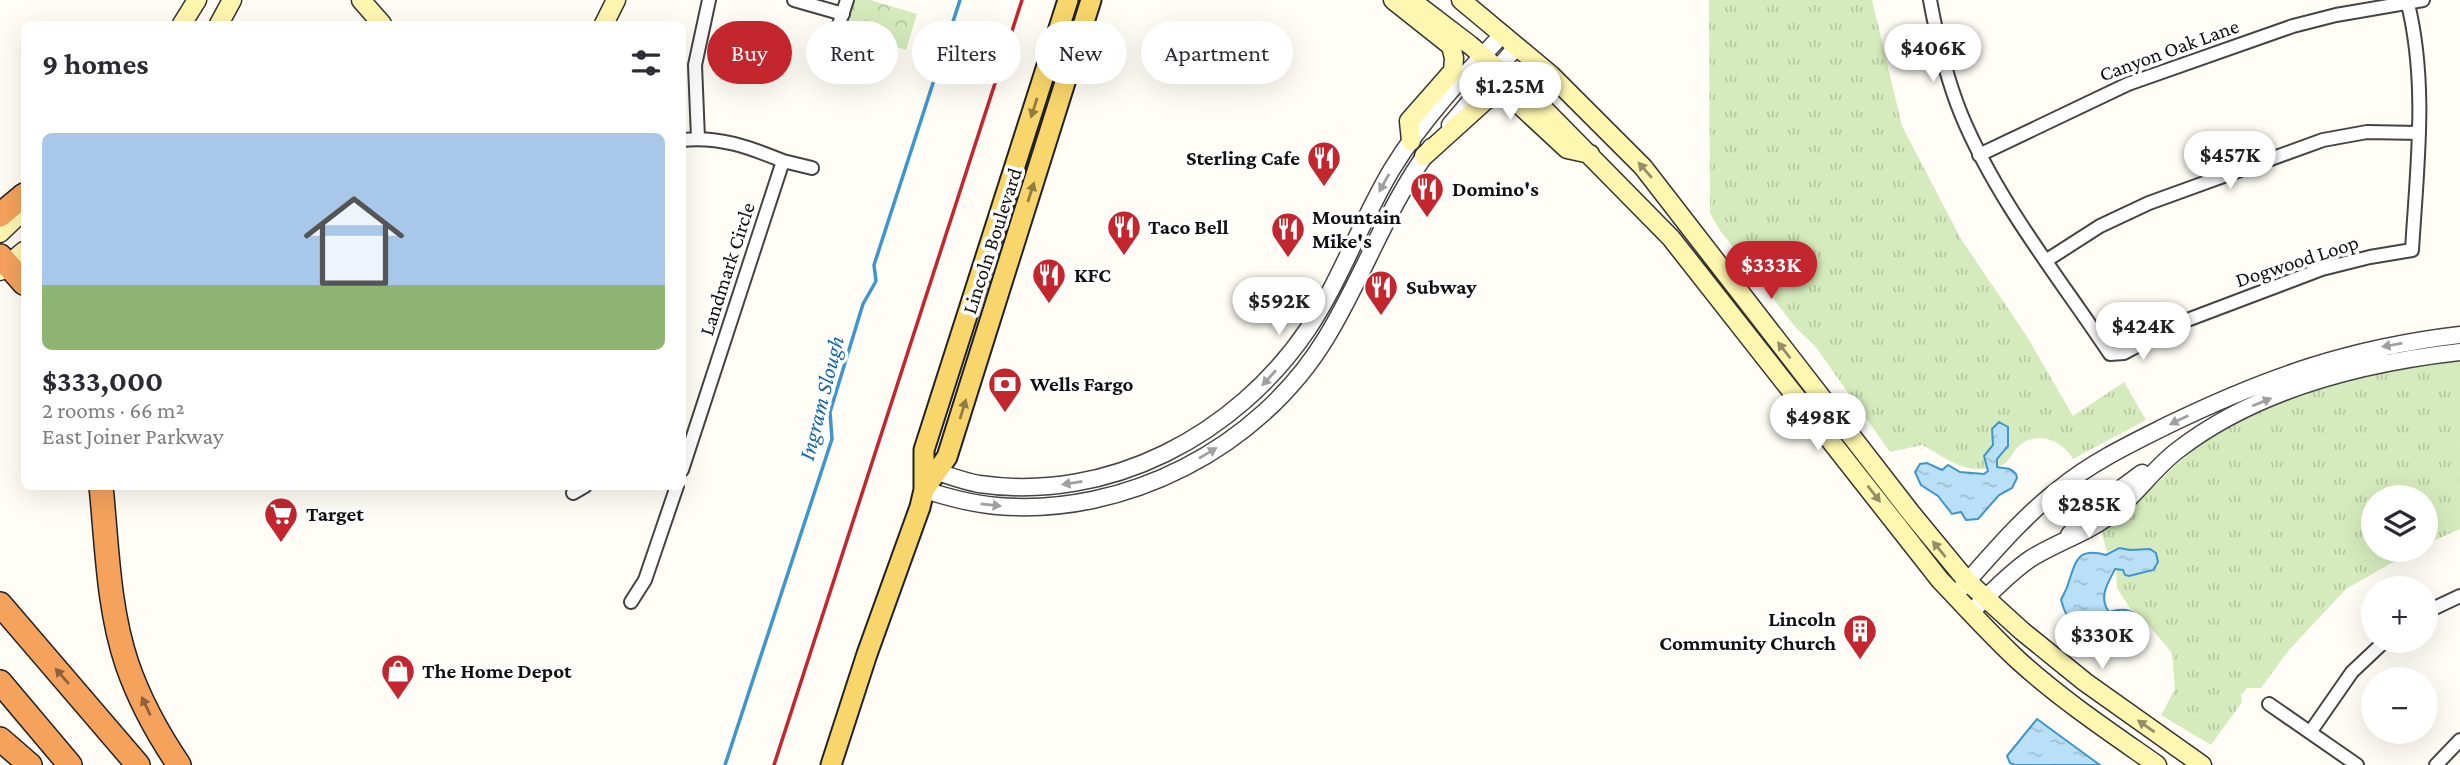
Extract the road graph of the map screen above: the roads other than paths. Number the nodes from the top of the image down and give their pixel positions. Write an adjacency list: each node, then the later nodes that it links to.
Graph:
1 (197, 0): 17 (main road)
2 (232, 0): 18 (main road)
3 (361, 0): 19 (main road)
4 (616, 0): 20 (main road)
5 (709, 0): 27 (street)
6 (793, 0): 16 (street)
7 (847, 0): 16 (street)
8 (1068, 0): 46 (main road, Lincoln Boulevard, one-way to 46)
9 (1091, 0): 46 (main road, Lincoln Boulevard, one-way to 9)
10 (1393, 0): 29 (main road)
11 (1411, 0): 24 (main road)
12 (1461, 0): 22 (main road)
13 (1930, 0): 31 (street, Dogwood Loop)
14 (2423, 0): 15 (street, Canyon Oak Lane)
15 (2407, 2): 26 (street, Dogwood Loop); 31 (street, Canyon Oak Lane)
16 (843, 14): 21 (street)
17 (184, 21)
18 (221, 21)
19 (379, 21)
20 (606, 21)
21 (841, 21)
22 (1503, 34): 23 (main road); 24 (street)
23 (1517, 46): 25 (street); 53 (main road, one-way to 23)
24 (1483, 55): 25 (main road); 29 (street)
25 (1498, 68): 30 (main road); 32 (street)
26 (2419, 133): 39 (street); 39 (street, Dogwood Loop)
27 (698, 138): 28 (street); 33 (street)
28 (686, 140)
29 (1411, 141): 46 (street, one-way to 46)
30 (1590, 154): 32 (main road); 54 (main road, one-way to 54)
31 (1979, 155): 39 (street, Dogwood Loop)
32 (1424, 156): 49 (street, one-way to 32)
33 (783, 161): 34 (street); 44 (street, Landmark Circle)
34 (812, 168)
35 (21, 198): 37 (highway)
36 (21, 213): 38 (main road)
37 (0, 215)
38 (0, 233)
39 (2047, 260)
40 (8, 261): 41 (highway)
41 (21, 279)
42 (2460, 335): 53 (street, one-way to 53)
43 (2460, 352): 45 (street, one-way to 43)
44 (686, 458)
45 (2160, 465): 50 (street); 52 (street)
46 (931, 470): 49 (main road, Lincoln Boulevard)
47 (101, 490): 70 (highway, one-way to 47)
48 (674, 490): 57 (street)
49 (924, 490): 71 (main road, Lincoln Boulevard)
50 (2104, 501)
51 (2087, 513): 52 (street)
52 (2062, 542): 56 (street)
53 (1967, 581): 54 (street); 56 (main road)
54 (1955, 595): 60 (main road)
55 (2460, 596): 59 (street)
56 (1986, 598): 60 (street); 73 (main road, one-way to 56)
57 (631, 603)
58 (0, 604): 69 (highway, one-way to 58)
59 (2438, 606)
60 (1971, 612): 72 (main road)
61 (2372, 653): 64 (street)
62 (0, 682): 68 (highway)
63 (2269, 704): 64 (street)
64 (2311, 731): 74 (street)
65 (0, 739): 67 (highway)
66 (2460, 740): 75 (street)
67 (30, 765)
68 (70, 765)
69 (138, 765)
70 (179, 765)
71 (831, 765)
72 (2157, 765)
73 (2202, 765)
74 (2357, 765)
75 (2436, 765)

